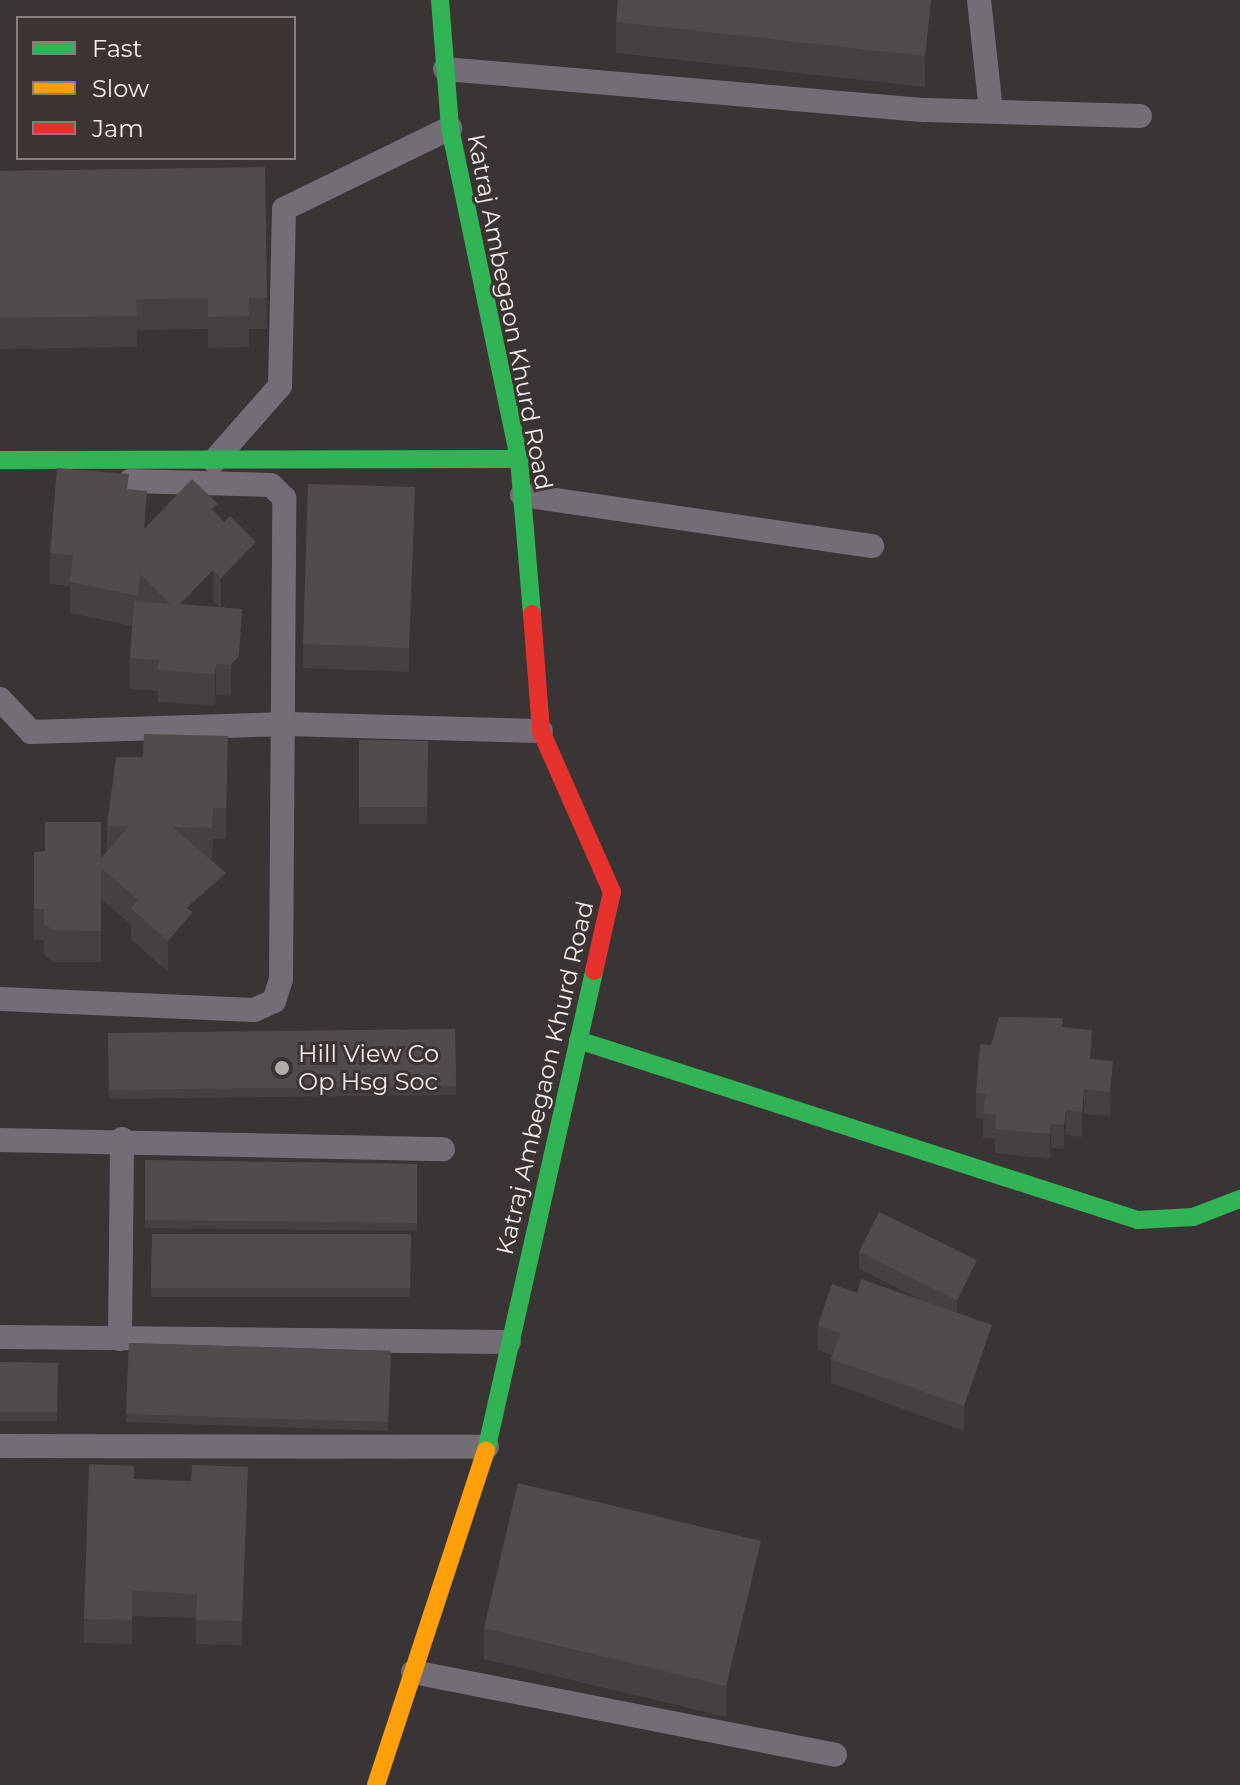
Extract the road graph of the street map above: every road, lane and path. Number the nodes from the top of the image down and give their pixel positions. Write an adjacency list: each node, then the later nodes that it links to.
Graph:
1 (440, 0): 3 (street, Katraj Ambegaon Khurd Road)
2 (979, 0): 4 (lane)
3 (445, 69): 4 (lane); 6 (street, Katraj Ambegaon Khurd Road)
4 (991, 111): 5 (lane)
5 (1140, 116)
6 (450, 128): 7 (street, Katraj Ambegaon Khurd Road); 9 (lane)
7 (519, 459): 9 (street); 11 (street, Katraj Ambegaon Khurd Road)
8 (0, 460): 9 (street)
9 (214, 461)
10 (0, 476): 14 (lane)
11 (522, 495): 12 (lane); 15 (street, Katraj Ambegaon Khurd Road)
12 (872, 546)
13 (0, 699): 14 (lane)
14 (286, 724): 15 (lane); 16 (lane)
15 (541, 731): 17 (street, Katraj Ambegaon Khurd Road)
16 (0, 999)
17 (578, 1040): 21 (street); 24 (street, Katraj Ambegaon Khurd Road)
18 (122, 1139): 19 (lane); 20 (lane); 23 (lane)
19 (0, 1140)
20 (443, 1149)
21 (1240, 1199)
22 (0, 1337): 23 (lane)
23 (120, 1339): 24 (lane)
24 (509, 1342): 26 (street, Katraj Ambegaon Khurd Road)
25 (0, 1446): 26 (lane)
26 (487, 1447): 27 (street, Katraj Ambegaon Khurd Road)
27 (413, 1672): 28 (lane); 29 (street, Katraj Ambegaon Khurd Road)
28 (835, 1755)
29 (376, 1785)

